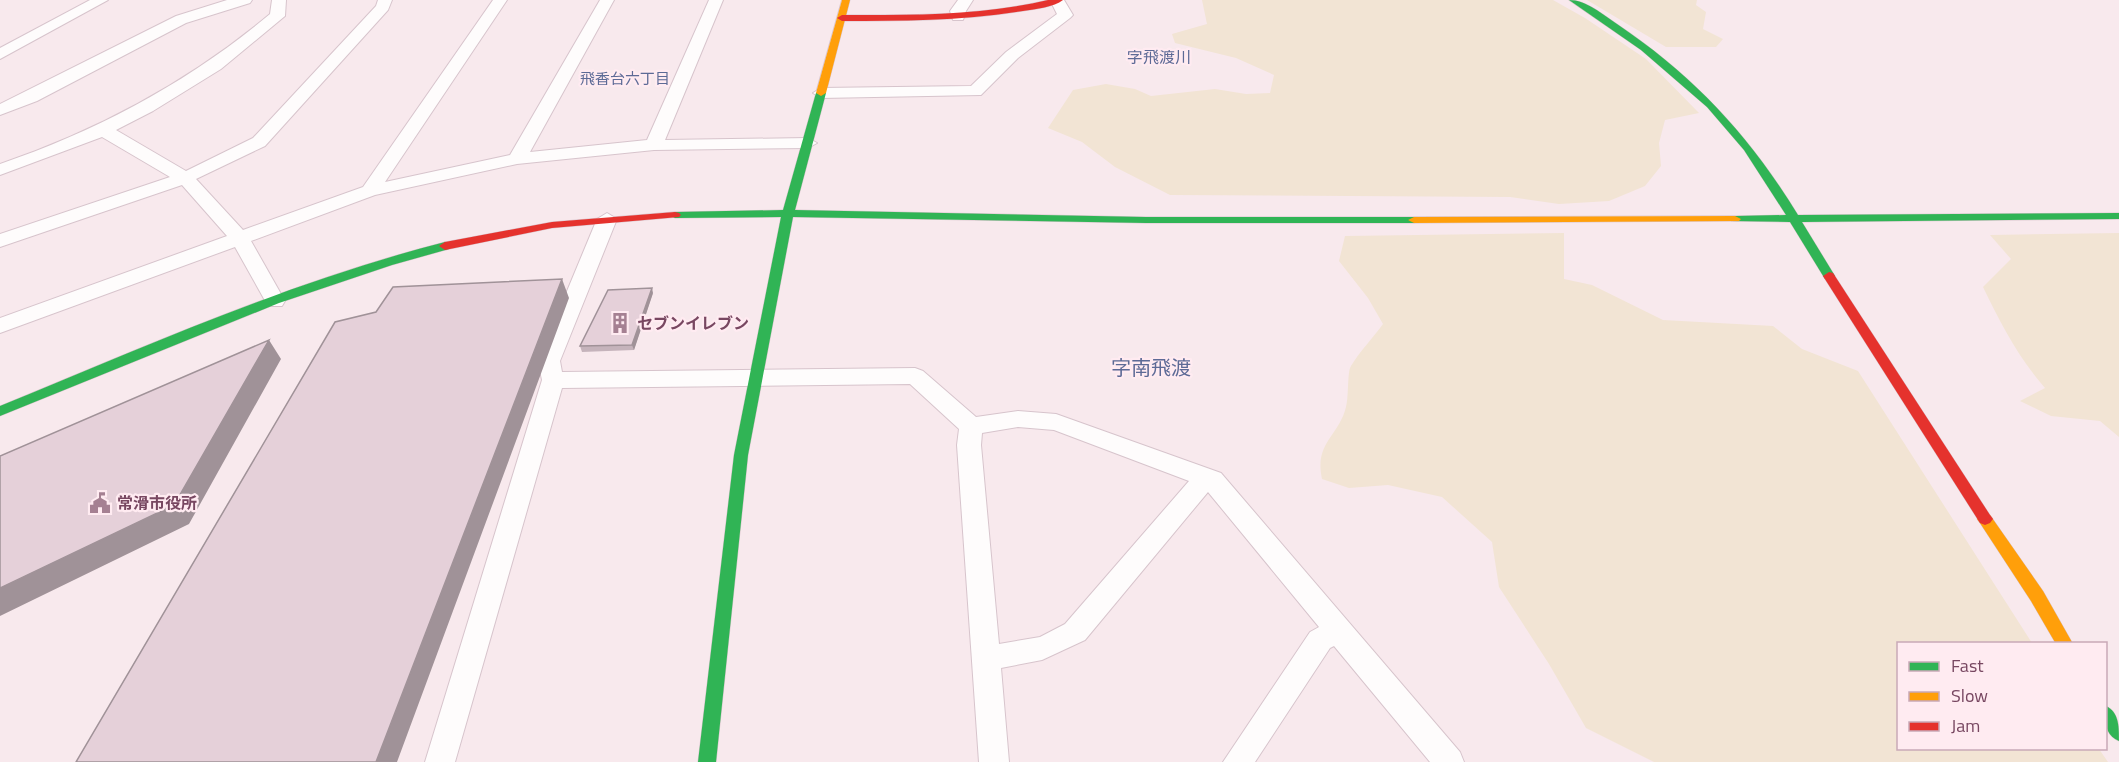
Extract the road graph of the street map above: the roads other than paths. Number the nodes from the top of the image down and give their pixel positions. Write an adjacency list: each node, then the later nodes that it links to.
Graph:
1 (101, 0): 14 (street)
2 (245, 0): 16 (street)
3 (279, 0): 17 (street)
4 (385, 0): 22 (street)
5 (500, 0): 23 (street)
6 (607, 0): 20 (street)
7 (716, 0): 19 (street)
8 (846, 0): 13 (street)
9 (966, 0): 12 (street)
10 (1058, 0): 12 (street); 15 (street)
11 (1573, 0): 26 (street)
12 (958, 17): 13 (street)
13 (842, 18): 15 (street)
14 (0, 54)
15 (821, 93): 18 (street)
16 (0, 110)
17 (103, 130): 21 (street); 22 (street)
18 (808, 143): 19 (street); 24 (street)
19 (654, 144): 20 (street)
20 (517, 159): 23 (street)
21 (0, 170)
22 (185, 178): 28 (street); 29 (street)
23 (370, 191): 28 (street)
24 (788, 213): 26 (street); 27 (street); 32 (street)
25 (2119, 216): 26 (street)
26 (1791, 218): 38 (street)
27 (607, 219): 30 (street); 33 (street)
28 (240, 239): 30 (street); 31 (street)
29 (0, 241)
30 (275, 301): 34 (street)
31 (0, 327)
32 (755, 376): 33 (street); 35 (street); 43 (street)
33 (553, 380): 42 (street)
34 (0, 411)
35 (971, 426): 36 (street); 39 (street)
36 (1206, 478): 37 (street); 39 (street)
37 (1338, 630): 45 (street); 46 (street)
38 (2064, 642)
39 (985, 658): 44 (street)
40 (2107, 715): 41 (street)
41 (2119, 733)
42 (440, 762)
43 (706, 762)
44 (994, 762)
45 (1238, 762)
46 (1449, 762)

